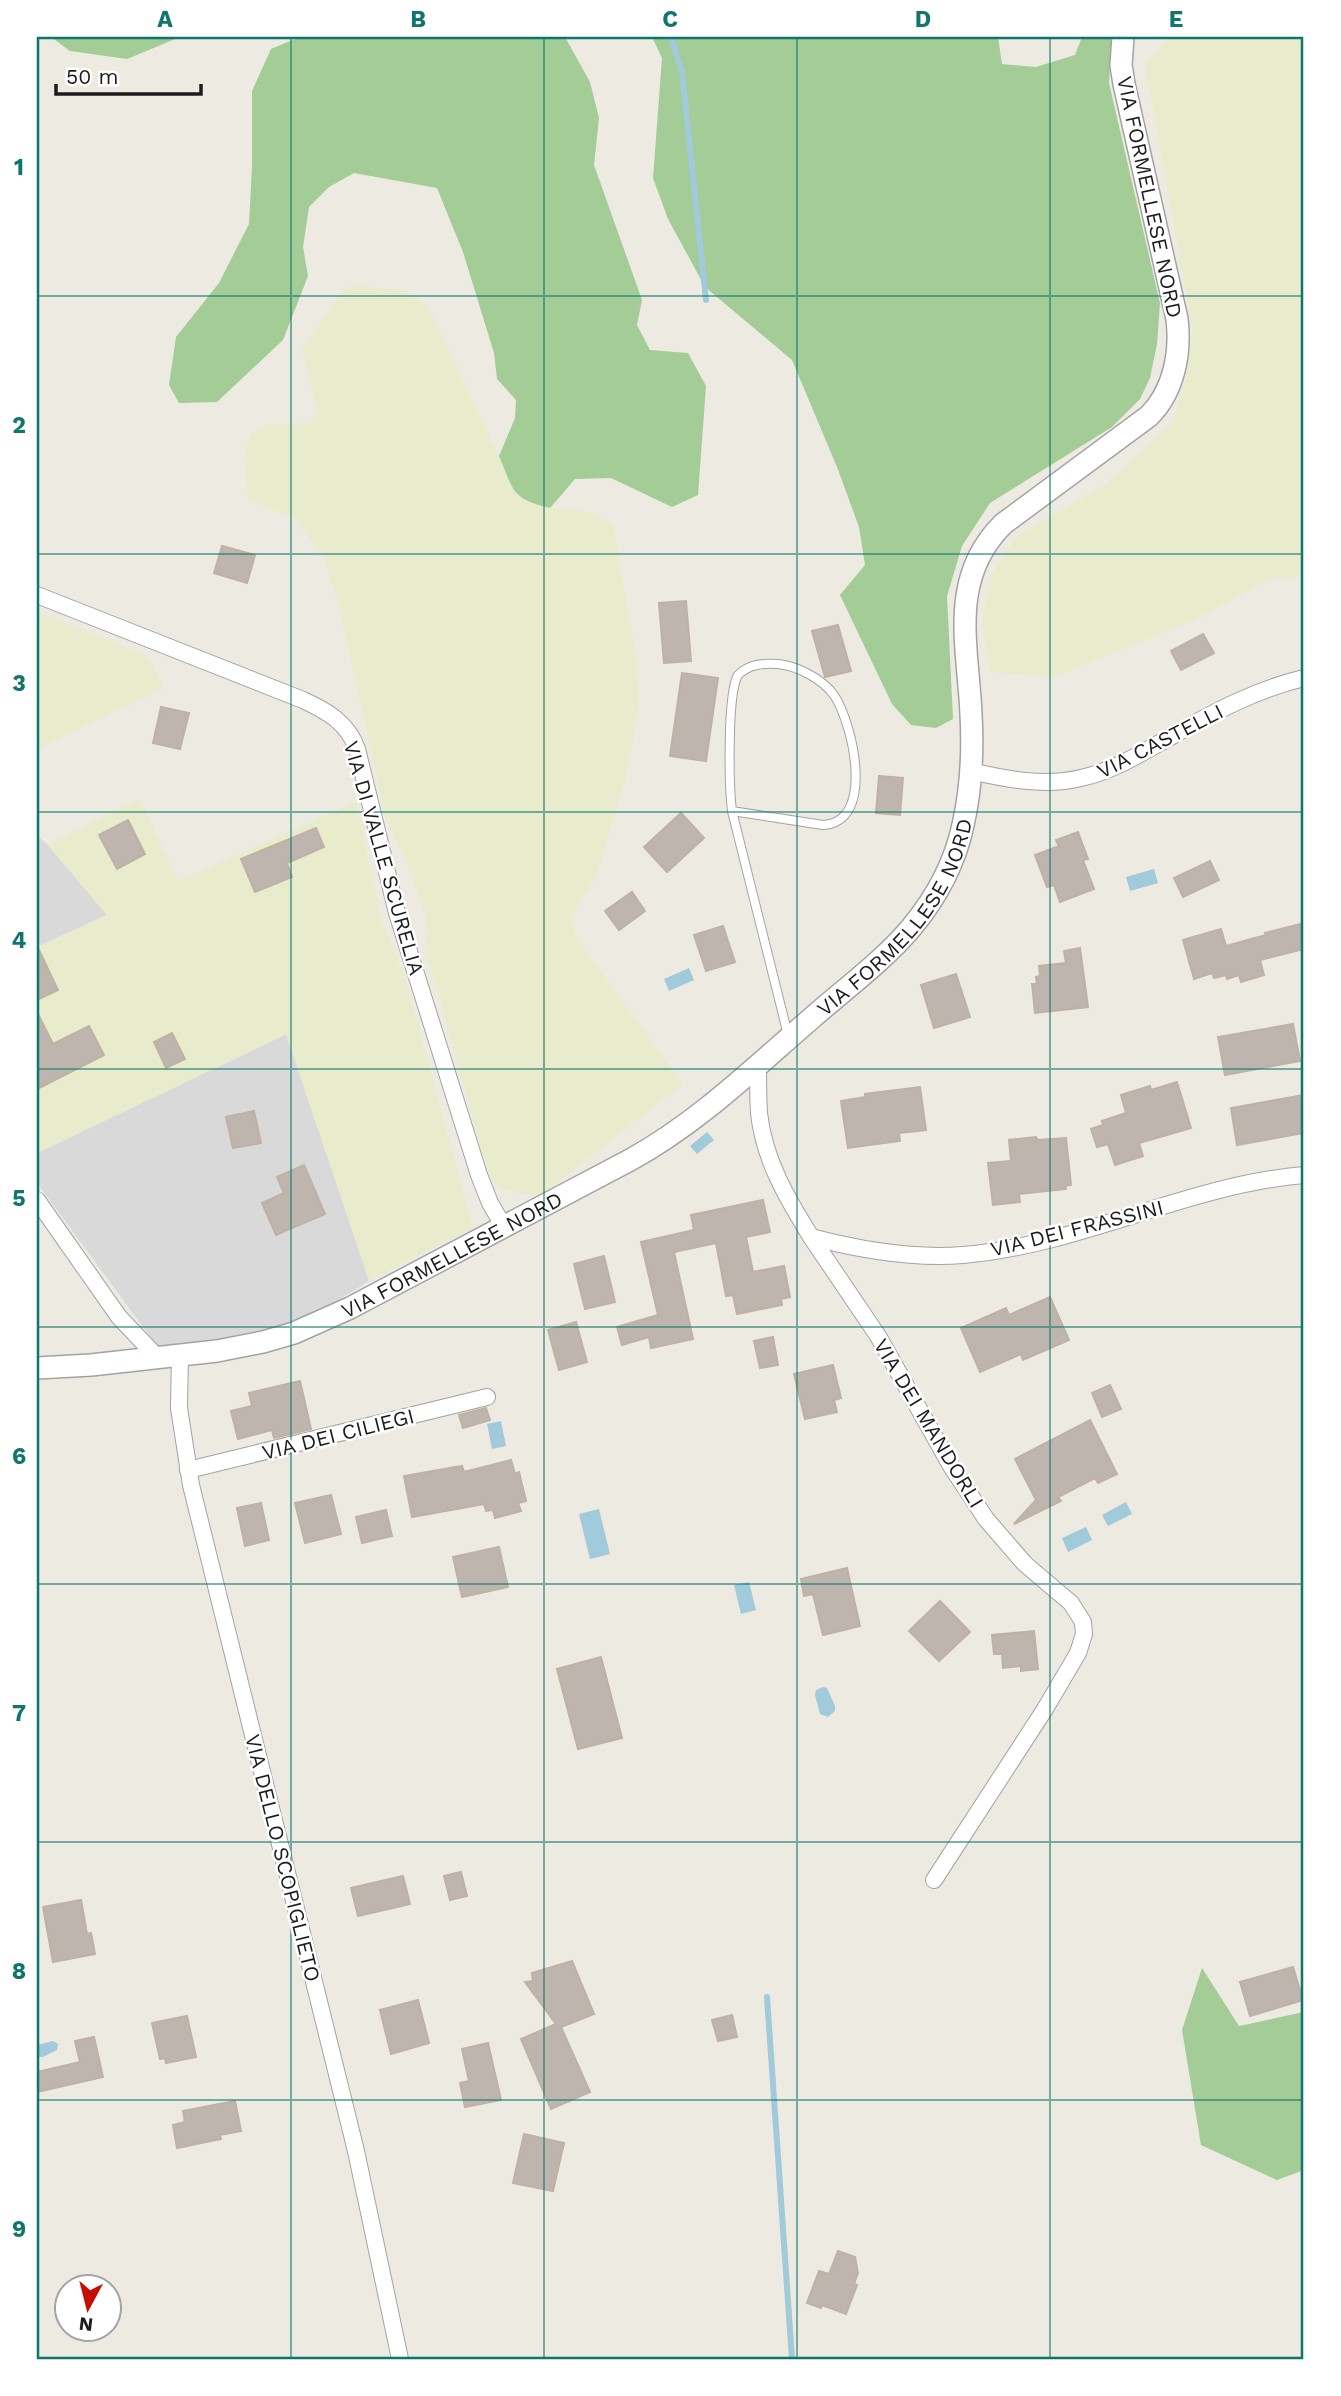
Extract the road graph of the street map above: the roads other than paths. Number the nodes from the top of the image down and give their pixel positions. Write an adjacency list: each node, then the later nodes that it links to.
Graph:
1 (1123, 37): 4 (street, VIA FORMELLESE NORD)
2 (37, 595): 10 (street, VIA DI VALLE SCURELIA)
3 (1304, 678): 4 (street, VIA CASTELLI)
4 (970, 771): 6 (street, VIA FORMELLESE NORD)
5 (732, 811): 5 (lane); 6 (lane)
6 (788, 1038): 7 (street, VIA FORMELLESE NORD)
7 (758, 1065): 10 (street, VIA FORMELLESE NORD); 11 (street, VIA DEI MANDORLI)
8 (1304, 1175): 11 (street, VIA DEI FRASSINI)
9 (37, 1200): 13 (street)
10 (504, 1227): 12 (street, VIA FORMELLESE NORD)
11 (811, 1237): 17 (street, VIA DEI MANDORLI)
12 (180, 1355): 13 (street, VIA FORMELLESE NORD); 16 (street, VIA DELLO SCOPIGLIETO)
13 (158, 1357): 14 (street, VIA FORMELLESE NORD)
14 (37, 1368)
15 (487, 1397): 16 (street, VIA DEI CILIEGI)
16 (188, 1470): 18 (street, VIA DELLO SCOPIGLIETO)
17 (934, 1880)
18 (400, 2359)

